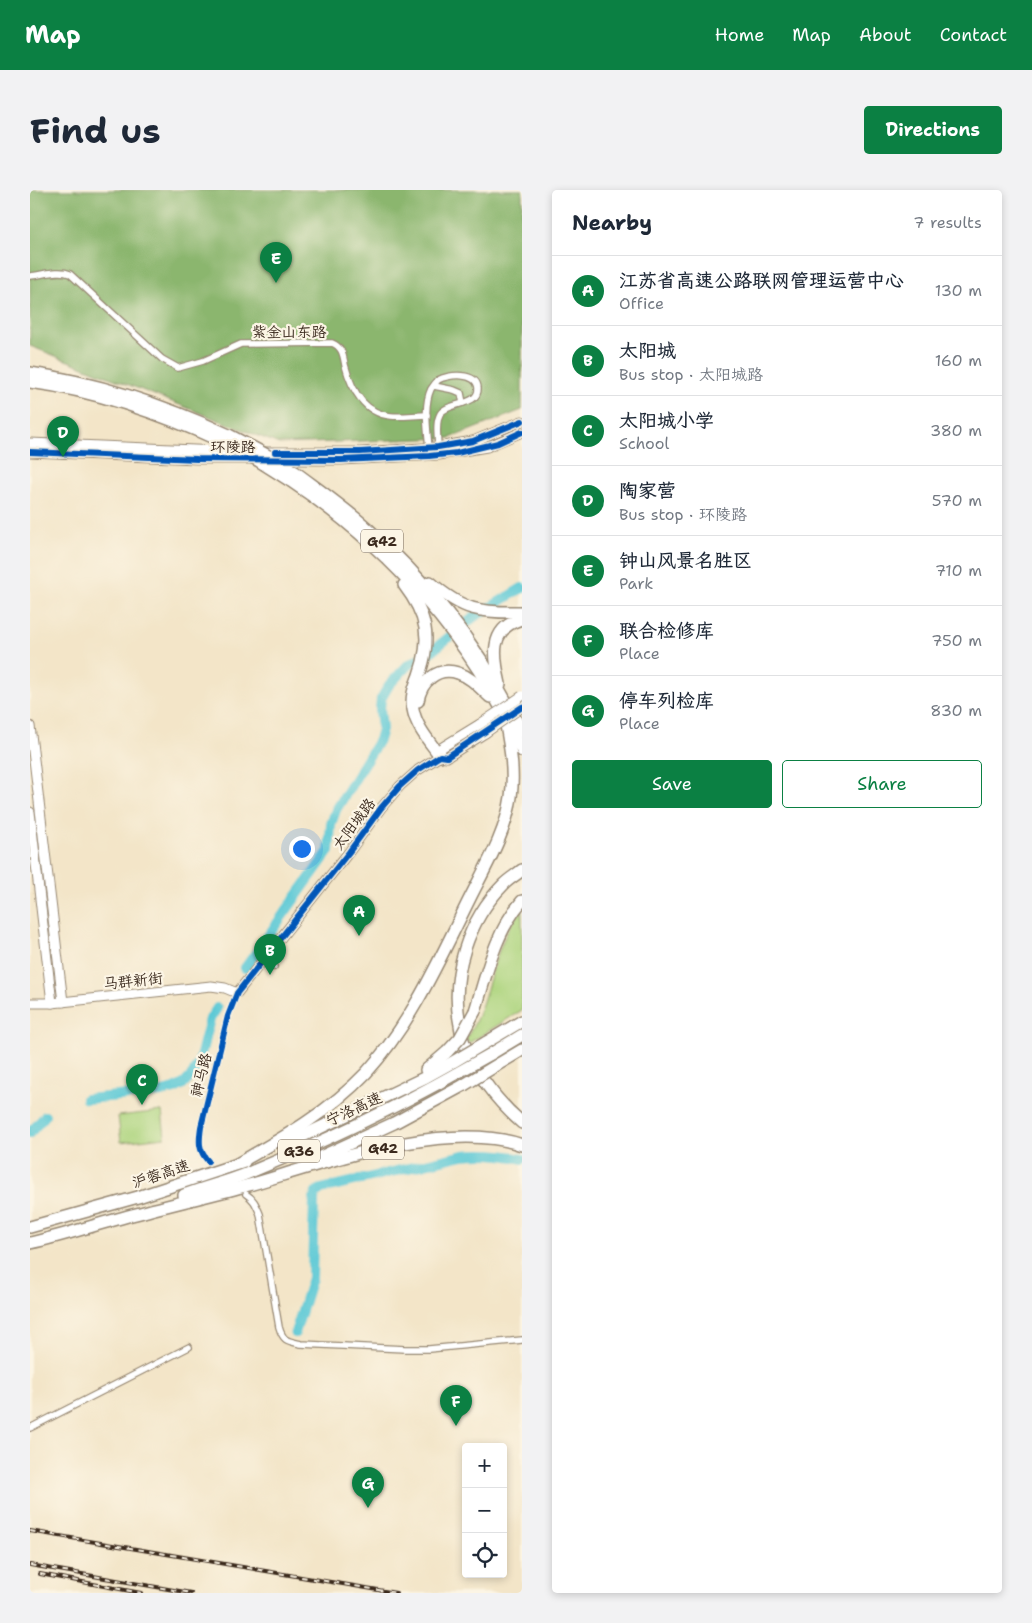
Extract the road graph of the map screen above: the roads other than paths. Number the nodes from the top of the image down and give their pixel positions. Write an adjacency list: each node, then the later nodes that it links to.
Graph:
1 (30, 276): 6 (street, 紫金山东路)
2 (30, 373): 9 (highway, G42)
3 (30, 382): 9 (highway, G42)
4 (434, 386): 5 (street); 5 (street); 6 (street)
5 (463, 403): 11 (street)
6 (426, 415): 11 (street)
7 (522, 421): 11 (main road, 环陵路)
8 (522, 432): 11 (main road, 环陵路)
9 (227, 439): 13 (highway, G42, bridge)
10 (30, 443): 11 (main road, 环陵路)
11 (435, 450): 12 (main road, 环陵路)
12 (30, 452)
13 (292, 476): 14 (highway, G42); 15 (highway, G42)
14 (338, 514): 18 (highway, G42); 25 (highway)
15 (367, 528): 16 (highway); 18 (highway, G42)
16 (522, 612)
17 (522, 619): 20 (highway)
18 (453, 626): 20 (highway, G42)
19 (522, 696): 25 (main road, 太阳城路, bridge)
20 (508, 707): 21 (highway); 23 (highway, G42); 24 (highway, G42); 25 (main road, 太阳城路, bridge); 25 (highway); 43 (highway)
21 (522, 721)
22 (30, 726): 26 (main road)
23 (522, 732)
24 (522, 751)
25 (443, 754): 30 (main road, 太阳城路)
26 (34, 792): 33 (main road)
27 (30, 812): 35 (main road)
28 (522, 870): 40 (highway)
29 (522, 901): 39 (highway, bridge)
30 (264, 960): 31 (street); 32 (main road, 太阳城路)
31 (274, 967)
32 (237, 993): 33 (main road, 马群新街); 42 (street, 神马路)
33 (63, 1002): 35 (main road, 马群新街)
34 (30, 1003): 35 (main road, 马群新街)
35 (52, 1003)
36 (522, 1021): 39 (highway, 宁洛高速 / G36, bridge)
37 (522, 1035): 39 (highway, 宁洛高速 / G36, bridge)
38 (522, 1050): 44 (highway, bridge)
39 (453, 1062): 43 (highway, 沪蓉高速); 45 (highway, 宁洛高速 / G36)
40 (522, 1123)
41 (522, 1145): 44 (highway, G42)
42 (208, 1162)
43 (237, 1164): 46 (highway, 沪蓉高速)
44 (246, 1189): 45 (highway, G42); 48 (street)
45 (134, 1214): 47 (highway, 沪蓉高速 / G42)
46 (30, 1227)
47 (30, 1243)
48 (522, 1340)
49 (189, 1346): 50 (street)
50 (30, 1428)

